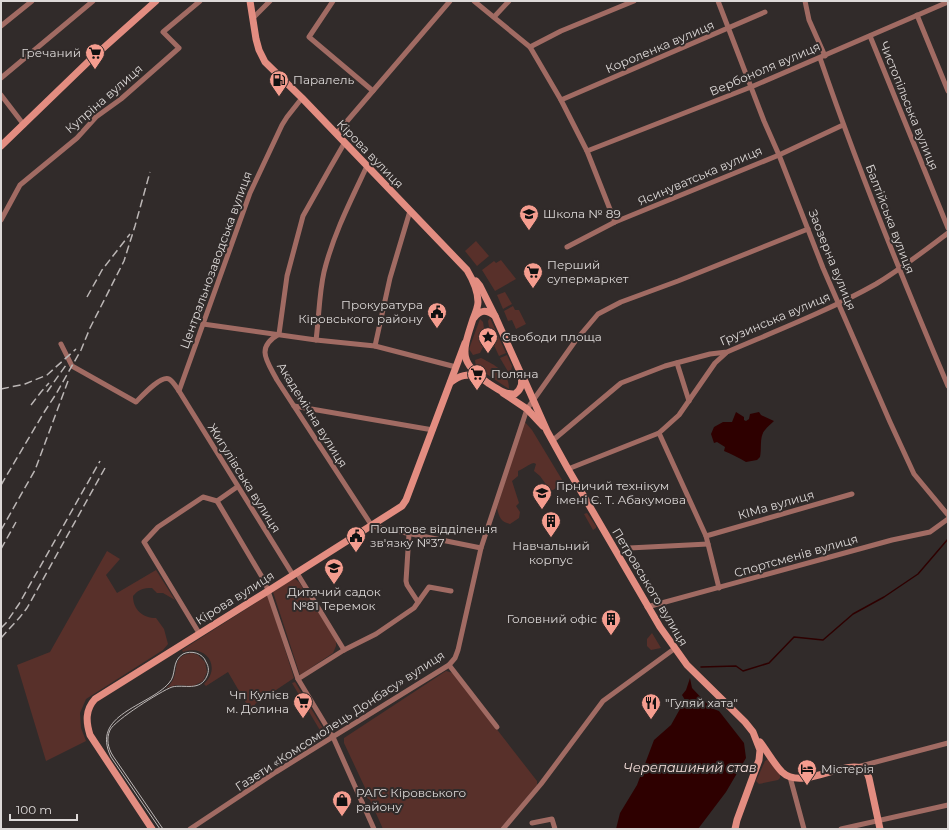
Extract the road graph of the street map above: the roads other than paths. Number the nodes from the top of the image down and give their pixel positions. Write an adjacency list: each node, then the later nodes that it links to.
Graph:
1 (32, 1): 15 (street)
2 (93, 1): 25 (street)
3 (156, 1): 32 (main road)
4 (200, 1): 41 (street, Купріна вулиця)
5 (250, 1): 19 (main road, Кірова вулиця)
6 (270, 1): 19 (street)
7 (333, 1): 27 (street)
8 (450, 1): 27 (street)
9 (474, 1): 18 (street)
10 (509, 1): 18 (street)
11 (634, 1): 23 (street)
12 (718, 1): 21 (street, Заозерна вулиця)
13 (805, 1): 24 (street, Балтійська вулиця)
14 (948, 2): 17 (street, Вербоноля вулиця)
15 (26, 3): 20 (street)
16 (765, 12): 21 (street, Короленка вулиця)
17 (917, 15): 22 (street, Вербоноля вулиця); 28 (street)
18 (494, 17): 23 (street)
19 (253, 18): 30 (main road, Кірова вулиця)
20 (1, 26)
21 (728, 29): 26 (street, Заозерна вулиця); 31 (street, Короленка вулиця)
22 (870, 36): 24 (street, Вербоноля вулиця); 43 (street, Чистопільська вулиця)
23 (530, 47): 31 (street)
24 (822, 57): 26 (street, Вербоноля вулиця); 33 (street, Балтійська вулиця)
25 (1, 78)
26 (752, 87): 37 (street, Вербоноля вулиця); 38 (street, Заозерна вулиця)
27 (373, 91): 34 (street)
28 (948, 91)
29 (1, 94): 32 (street)
30 (302, 98): 34 (main road, Кірова вулиця); 52 (street, Центральнозаводська вулиця)
31 (561, 100): 37 (street)
32 (24, 125): 36 (main road)
33 (842, 125): 38 (street, Ясинуватська вулиця); 48 (street, Балтійська вулиця)
34 (336, 134): 35 (main road, Кірова вулиця)
35 (345, 142): 39 (main road, Кірова вулиця); 53 (street)
36 (1, 146)
37 (588, 151): 42 (street)
38 (779, 154): 42 (street, Ясинуватська вулиця); 44 (street, Заозерна вулиця)
39 (368, 166): 40 (main road, Кірова вулиця); 54 (street)
40 (410, 211): 47 (main road, Кірова вулиця); 57 (street)
41 (1, 220)
42 (615, 222): 46 (street, Ясинуватська вулиця)
43 (948, 228)
44 (808, 229): 49 (street, Заозерна вулиця); 70 (street, Газети «Комсомолець Донбасу» вулиця)
45 (948, 233): 48 (street, Грузинська вулиця)
46 (567, 247)
47 (467, 270): 50 (main road); 51 (main road, Кірова вулиця)
48 (898, 270): 49 (street, Грузинська вулиця); 67 (street, Балтійська вулиця)
49 (839, 303): 58 (street, Грузинська вулиця); 82 (street, Заозерна вулиця)
50 (494, 316): 51 (main road); 64 (main road)
51 (474, 318): 56 (main road, Кірова вулиця)
52 (203, 324): 53 (street); 68 (street, Центральнозаводська вулиця)
53 (279, 334): 54 (street); 72 (street, Академічна вулиця)
54 (316, 340): 57 (street)
55 (61, 344): 68 (street, Жигулівська вулиця)
56 (465, 344): 62 (main road, Кірова вулиця); 65 (main road, Кірова вулиця)
57 (376, 346): 62 (street)
58 (727, 352): 59 (street, Грузинська вулиця); 60 (street)
59 (711, 354): 60 (street); 61 (street, Грузинська вулиця); 63 (street, Грузинська вулиця)
60 (715, 362): 71 (street)
61 (678, 363): 63 (street, Грузинська вулиця); 71 (street)
62 (456, 366): 66 (main road, Кірова вулиця)
63 (665, 366): 77 (street, Грузинська вулиця)
64 (521, 374): 69 (main road); 70 (main road)
65 (479, 376): 66 (main road); 69 (main road, Кірова вулиця)
66 (451, 382): 74 (main road, Кірова вулиця)
67 (948, 386)
68 (179, 391): 79 (street, Жигулівська вулиця)
69 (501, 392): 73 (main road, Кірова вулиця)
70 (533, 400): 73 (street, Газети «Комсомолець Донбасу» вулиця); 75 (main road)
71 (689, 401): 76 (street)
72 (294, 406): 74 (street); 84 (street, Академічна вулиця)
73 (527, 409): 75 (main road, Кірова вулиця); 88 (street, Газети «Комсомолець Донбасу» вулиця)
74 (433, 430): 84 (main road, Кірова вулиця)
75 (547, 431): 77 (main road, Петровського вулиця)
76 (659, 433): 78 (street); 86 (street)
77 (552, 441): 78 (main road, Петровського вулиця)
78 (568, 469): 95 (main road, Петровського вулиця)
79 (237, 487): 81 (street); 90 (street, Жигулівська вулиця)
80 (852, 494): 86 (street, КІМа вулиця)
81 (216, 501): 92 (street); 96 (street)
82 (948, 515)
83 (948, 519): 91 (street, Спортсменів вулиця)
84 (372, 526): 85 (street); 90 (main road, Кірова вулиця)
85 (409, 534): 88 (street); 94 (street)
86 (706, 536): 87 (street)
87 (708, 544): 89 (street); 91 (street)
88 (481, 548): 99 (street, Газети «Комсомолець Донбасу» вулиця)
89 (629, 548)
90 (295, 574): 92 (main road, Кірова вулиця); 98 (street, Жигулівська вулиця)
91 (719, 588): 95 (street, Спортсменів вулиця)
92 (268, 591): 96 (main road, Кірова вулиця); 100 (street)
93 (451, 591): 94 (street)
94 (418, 602): 98 (street)
95 (647, 607): 97 (main road, Петровського вулиця)
96 (199, 633): 110 (main road, Кірова вулиця)
97 (674, 649): 102 (main road, Петровського вулиця); 113 (street)
98 (344, 650): 100 (street)
99 (449, 665): 101 (street); 103 (street, Газети «Комсомолець Донбасу» вулиця)
100 (298, 679): 103 (street)
101 (497, 727)
102 (753, 732): 106 (main road); 115 (main road, Петровського вулиця)
103 (333, 738): 111 (street, Газети «Комсомолець Донбасу» вулиця); 112 (street)
104 (948, 744): 105 (street)
105 (857, 767): 106 (main road); 108 (main road)
106 (790, 777): 116 (street)
107 (948, 805): 108 (street)
108 (879, 820): 117 (street); 118 (main road)
109 (532, 823): 114 (street)
110 (152, 829)
111 (190, 829)
112 (374, 829)
113 (504, 829)
114 (555, 829)
115 (735, 829)
116 (804, 829)
117 (841, 829)
118 (880, 829)

